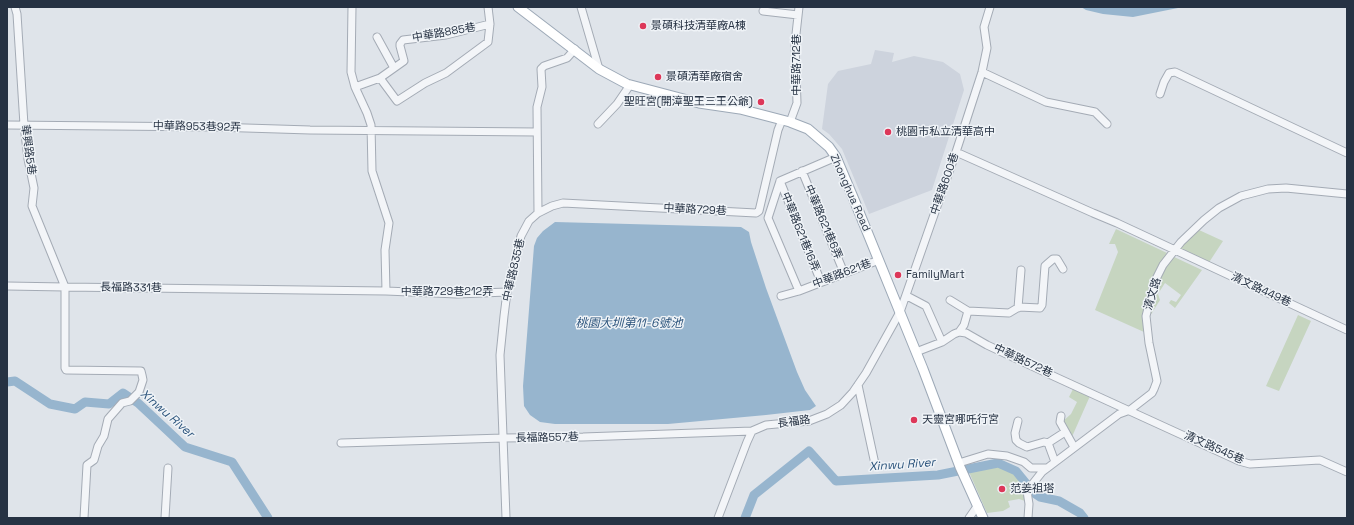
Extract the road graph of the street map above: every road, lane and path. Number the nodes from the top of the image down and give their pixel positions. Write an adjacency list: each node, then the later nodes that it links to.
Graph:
1 (15, 7): 24 (street, 華興路5巷)
2 (352, 7): 18 (street)
3 (488, 7): 10 (street, 中華路885巷)
4 (518, 7): 12 (main road, Zhonghua Road)
5 (581, 7): 14 (street)
6 (799, 7): 9 (street, 中華路712巷)
7 (990, 7): 15 (street, 中華路600巷)
8 (763, 11): 9 (street)
9 (798, 15): 20 (street, 中華路712巷)
10 (490, 24): 13 (street, 中華路885巷); 16 (street)
11 (377, 37): 13 (street)
12 (575, 49): 14 (main road, Zhonghua Road); 26 (street)
13 (394, 68): 16 (street)
14 (599, 69): 17 (main road, Zhonghua Road)
15 (982, 72): 22 (street); 27 (street, 中華路600巷)
16 (380, 78): 18 (street)
17 (630, 85): 20 (main road, Zhonghua Road); 21 (street)
18 (355, 86): 25 (street)
19 (1160, 94): 28 (street)
20 (786, 121): 29 (main road, Zhonghua Road); 33 (street, 中華路729巷)
21 (598, 124)
22 (1107, 124)
23 (7, 125): 24 (street, 中華路953巷92弄)
24 (24, 125): 25 (street, 中華路953巷92弄); 41 (street, 華興路5巷)
25 (371, 131): 26 (street, 中華路953巷92弄); 43 (street)
26 (537, 132): 33 (street)
27 (956, 152): 34 (street, 清文路449巷); 46 (street, 中華路600巷)
28 (1347, 152)
29 (836, 157): 30 (street); 35 (main road, Zhonghua Road)
30 (802, 171): 31 (street); 38 (street, 中華路621巷6弄)
31 (780, 181): 39 (street, 中華路621巷16弄); 42 (street)
32 (1347, 194): 34 (street, 清文路)
33 (538, 213): 44 (street, 中華路835巷)
34 (1175, 250): 51 (street, 清文路449巷); 56 (street, 清文路)
35 (879, 260): 38 (street, 中華路621巷); 50 (main road, Zhonghua Road)
36 (1063, 269): 48 (street)
37 (1020, 270): 48 (street)
38 (844, 273): 39 (street, 中華路621巷)
39 (821, 282): 42 (street, 中華路621巷)
40 (7, 286): 41 (street, 長福路331巷)
41 (65, 287): 43 (street, 長福路331巷); 72 (street)
42 (799, 291): 45 (street, 中華路621巷)
43 (386, 292): 44 (street, 中華路729巷212弄)
44 (508, 292): 61 (street, 中華路835巷)
45 (782, 296)
46 (906, 296): 50 (street, 中華路600巷); 53 (street)
47 (950, 300): 49 (street)
48 (1018, 308): 49 (street)
49 (968, 311): 52 (street)
50 (900, 312): 54 (main road, Zhonghua Road); 55 (street, 長福路)
51 (1347, 330)
52 (959, 332): 53 (street); 56 (street, 中華路572巷)
53 (942, 342): 54 (street)
54 (916, 352): 68 (main road, Zhonghua Road)
55 (858, 385): 59 (street, 長福路); 66 (street)
56 (1130, 410): 64 (street, 清文路); 70 (street, 清文路545巷)
57 (1061, 416): 60 (street)
58 (1018, 421): 63 (street)
59 (752, 431): 61 (street, 長福路557巷); 75 (street)
60 (1065, 432): 63 (street); 64 (street)
61 (503, 438): 62 (street, 長福路557巷); 74 (street, 中華路835巷)
62 (341, 443)
63 (1048, 443): 65 (street)
64 (1074, 447): 65 (street, 清文路)
65 (1055, 462): 69 (street, 清文路)
66 (875, 464)
67 (168, 468): 73 (street)
68 (961, 468): 69 (street); 71 (main road, Zhonghua Road)
69 (1047, 468): 78 (street, 清文路)
70 (1347, 472)
71 (978, 504): 76 (street); 77 (main road, Zhonghua Road)
72 (84, 518)
73 (165, 518)
74 (506, 518)
75 (718, 518)
76 (969, 518)
77 (983, 518)
78 (1028, 518)

